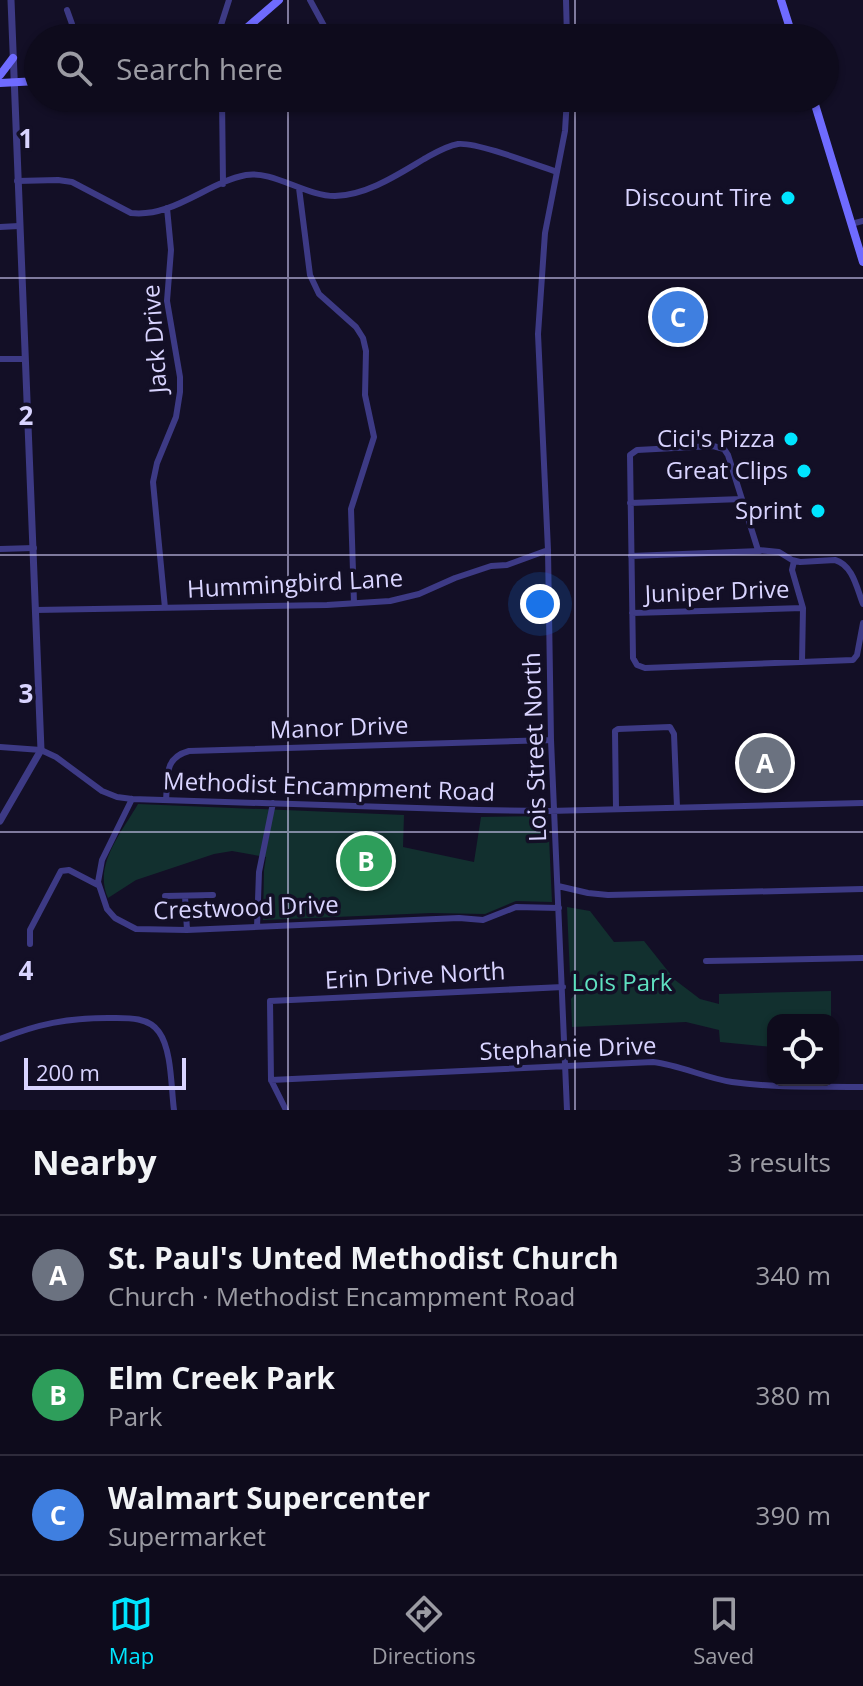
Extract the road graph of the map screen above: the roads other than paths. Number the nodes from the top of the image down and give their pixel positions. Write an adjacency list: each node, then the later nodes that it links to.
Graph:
1 (11, 0): 14 (street)
2 (229, 0): 9 (street)
3 (279, 0): 10 (main road)
4 (310, 0): 11 (street)
5 (566, 0): 12 (street)
6 (781, 0): 13 (main road)
7 (67, 10): 8 (street)
8 (72, 24)
9 (221, 24)
10 (251, 24)
11 (323, 24)
12 (567, 24)
13 (789, 24)
14 (13, 58): 15 (main road); 18 (street)
15 (0, 75)
16 (24, 82): 18 (main road)
17 (0, 83): 18 (main road)
18 (14, 83): 23 (street)
19 (222, 112): 24 (street)
20 (567, 112): 22 (street, Lois Street North)
21 (817, 112): 28 (main road)
22 (557, 172): 25 (street); 38 (street, Lois Street North)
23 (17, 181): 26 (street); 29 (street)
24 (223, 184): 25 (street); 26 (street)
25 (299, 188): 42 (street)
26 (167, 208): 44 (street, Jack Drive)
27 (863, 221): 28 (street)
28 (851, 224): 31 (main road)
29 (19, 226): 30 (street); 33 (street)
30 (0, 227)
31 (863, 262)
32 (0, 359): 33 (street)
33 (24, 359): 36 (street)
34 (742, 499): 35 (street); 35 (street); 39 (street)
35 (630, 503): 40 (street)
36 (34, 548): 37 (street); 46 (street)
37 (0, 549)
38 (548, 550): 42 (street, Hummingbird Lane); 50 (street, Lois Street North)
39 (764, 551): 40 (street); 41 (street)
40 (631, 556): 47 (street)
41 (794, 561): 43 (street); 45 (street)
42 (354, 603): 44 (street, Hummingbird Lane)
43 (863, 604)
44 (165, 608): 46 (street, Hummingbird Lane)
45 (803, 608): 47 (street, Juniper Drive); 49 (street)
46 (35, 610): 52 (street)
47 (632, 613): 49 (street)
48 (863, 623): 49 (street)
49 (802, 662)
50 (551, 740): 54 (street, Manor Drive); 59 (street, Lois Street North)
51 (0, 747): 52 (street, Methodist Encampment Road)
52 (41, 750): 53 (street, Methodist Encampment Road); 61 (street)
53 (132, 799): 54 (street, Methodist Encampment Road); 62 (street)
54 (166, 800): 55 (street, Methodist Encampment Road)
55 (273, 803): 59 (street, Methodist Encampment Road); 69 (street)
56 (863, 803): 57 (street, Methodist Encampment Road); 60 (street)
57 (677, 807): 58 (street, Methodist Encampment Road); 58 (street)
58 (616, 808): 59 (street, Methodist Encampment Road)
59 (555, 810): 63 (street, Lois Street North)
60 (863, 811)
61 (0, 821)
62 (98, 885): 70 (street, Crestwood Drive); 71 (street)
63 (558, 886): 64 (street); 68 (street, Lois Street North)
64 (863, 889)
65 (213, 895): 67 (street)
66 (165, 896): 67 (street)
67 (185, 896): 70 (street)
68 (559, 908): 69 (street, Crestwood Drive); 74 (street, Lois Street North)
69 (257, 927): 70 (street, Crestwood Drive)
70 (187, 930)
71 (30, 944)
72 (863, 958): 73 (street)
73 (706, 961)
74 (563, 987): 76 (street, Lois Street North); 77 (street, Erin Drive North)
75 (0, 1039): 79 (street)
76 (565, 1065): 77 (street, Stephanie Drive); 78 (street, Stephanie Drive); 81 (street, Lois Street North)
77 (271, 1080): 80 (street)
78 (863, 1087)
79 (174, 1110)
80 (286, 1110)
81 (567, 1110)

